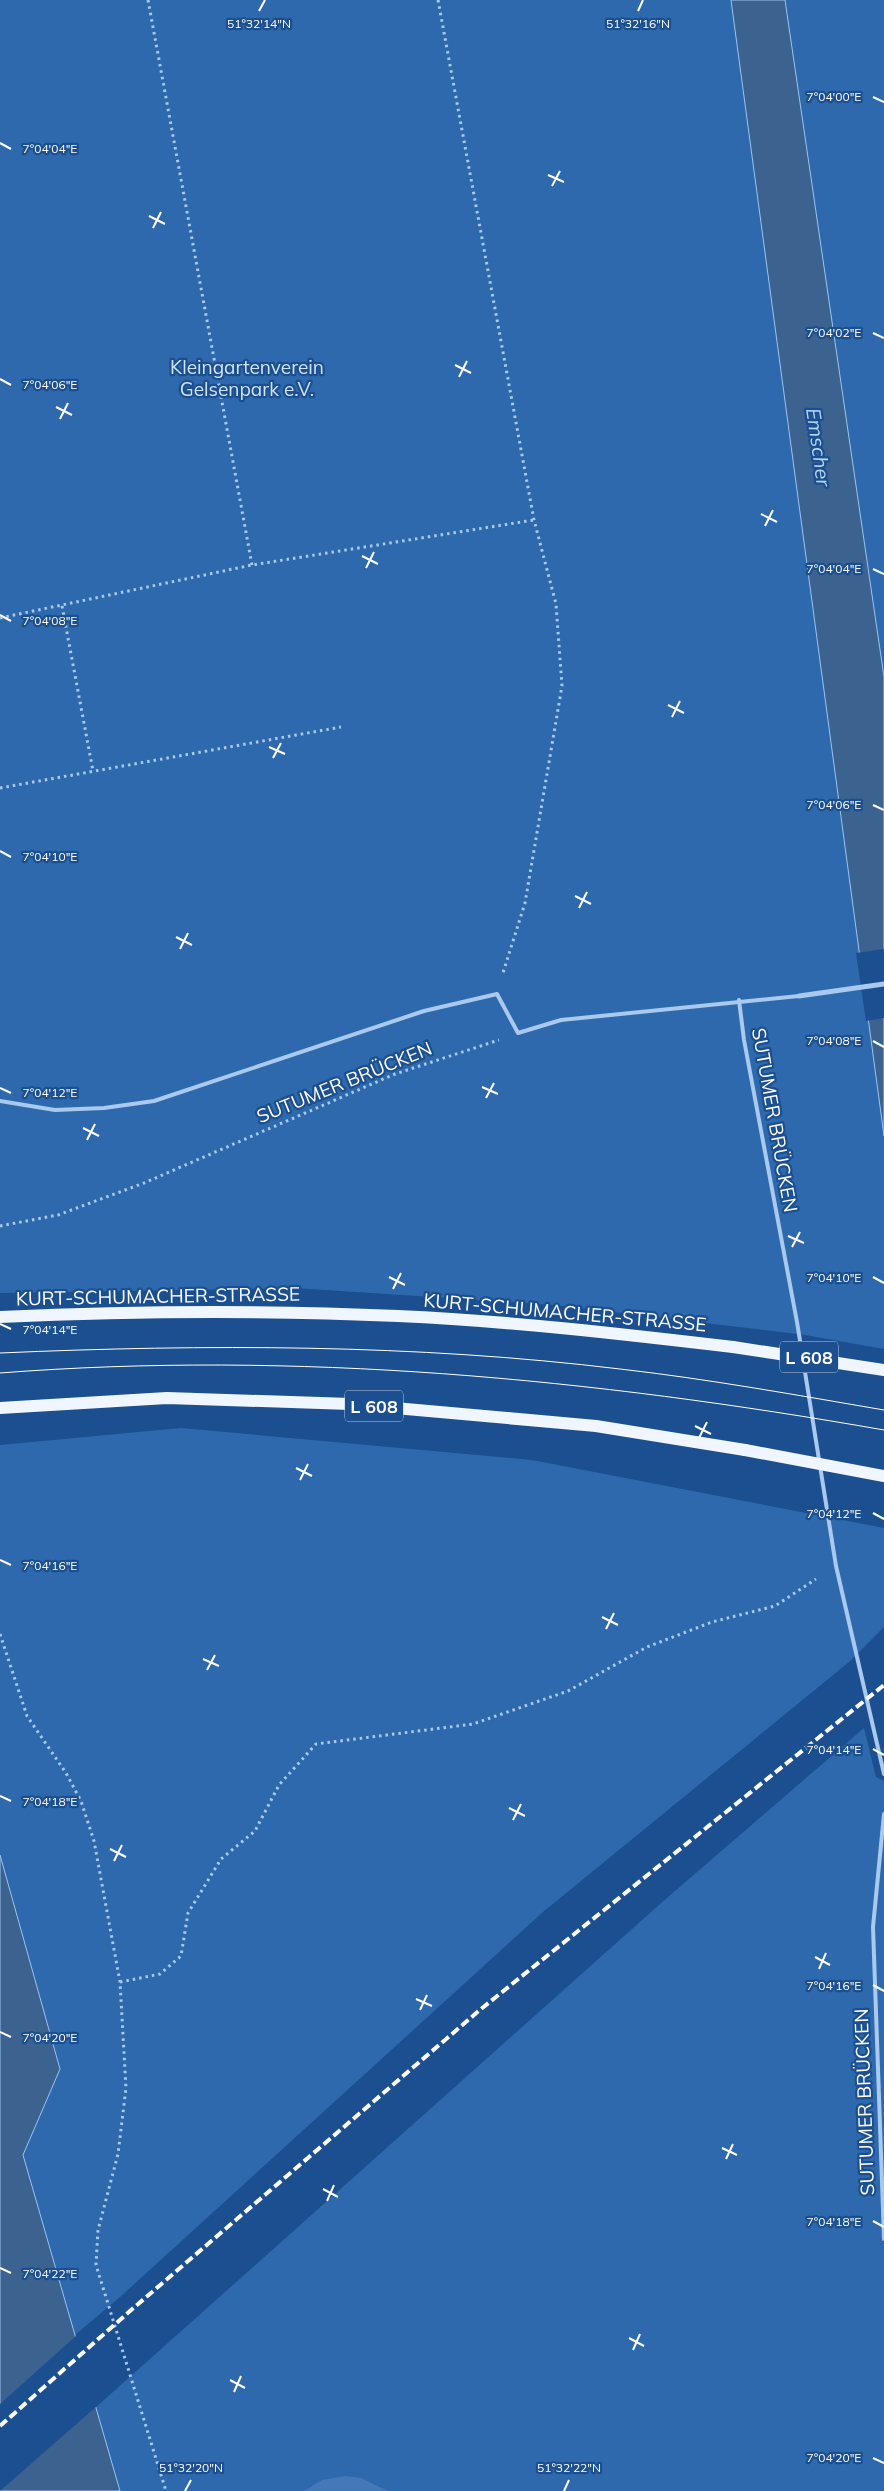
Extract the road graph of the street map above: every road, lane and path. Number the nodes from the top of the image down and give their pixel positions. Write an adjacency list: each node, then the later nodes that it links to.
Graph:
1 (148, 0): 4 (path)
2 (438, 0): 3 (path)
3 (534, 520): 4 (path); 11 (path)
4 (252, 565): 5 (path)
5 (62, 606): 6 (path); 8 (path)
6 (0, 618)
7 (341, 727): 8 (path)
8 (94, 771): 9 (path)
9 (0, 788)
10 (884, 984): 12 (street, SUTUMER BRÜCKEN)
11 (497, 994): 14 (lane); 15 (lane)
12 (799, 996): 13 (lane, SUTUMER BRÜCKEN)
13 (739, 1000): 14 (lane, SUTUMER BRÜCKEN); 21 (lane, SUTUMER BRÜCKEN)
14 (518, 1034): 16 (path, SUTUMER BRÜCKEN)
15 (0, 1101)
16 (0, 1226)
17 (0, 1317): 18 (main road, KURT-SCHUMACHER-STRASSE / L 608, bridge)
18 (884, 1370)
19 (0, 1408): 20 (main road, L 608, bridge)
20 (884, 1476)
21 (836, 1566): 23 (lane, SUTUMER BRÜCKEN); 25 (path)
22 (0, 1634): 25 (path)
23 (884, 1774)
24 (884, 1814): 26 (lane, SUTUMER BRÜCKEN)
25 (120, 1982): 27 (path)
26 (884, 2239)
27 (166, 2491)

